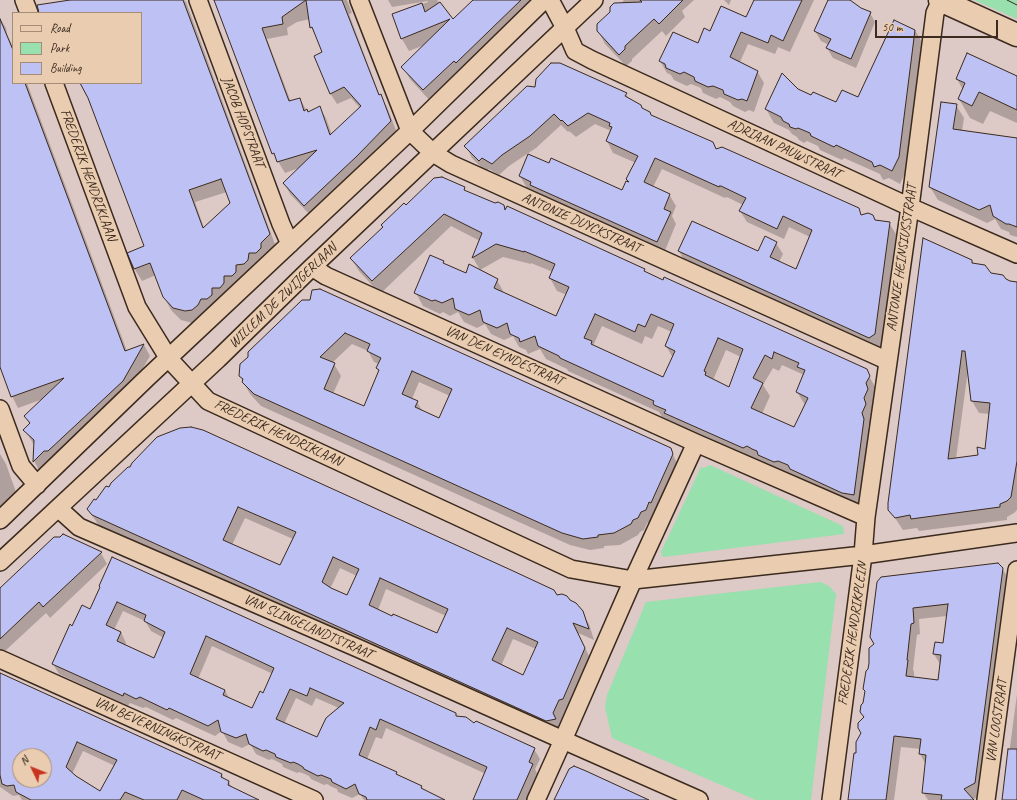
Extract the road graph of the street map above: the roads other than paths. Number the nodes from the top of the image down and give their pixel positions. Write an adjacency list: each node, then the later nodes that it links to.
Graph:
1 (24, 0): 8 (street)
2 (198, 0): 15 (street, JACOB HOPSTRAAT)
3 (360, 0): 12 (street, ANTONIE DUYCKSTRAAT)
4 (544, 0): 12 (street)
5 (550, 0): 9 (street, ADRIAAN PAUWSTRAAT)
6 (594, 0): 9 (street, WILLEM DE ZWIJGERLAAN)
7 (940, 0): 10 (street); 14 (street, ANTONIE HEINSIUSSTRAAT)
8 (29, 12)
9 (565, 28): 13 (street, WILLEM DE ZWIJGERLAAN); 14 (street, ADRIAAN PAUWSTRAAT)
10 (1017, 35)
11 (54, 84): 18 (street, FREDERIK HENDRIKLAAN)
12 (410, 131): 13 (street, ANTONIE DUYCKSTRAAT); 15 (street)
13 (433, 153): 17 (street, WILLEM DE ZWIJGERLAAN); 19 (street, ANTONIE DUYCKSTRAAT)
14 (910, 208): 16 (street, ADRIAAN PAUWSTRAAT); 19 (street, ANTONIE HEINSIUSSTRAAT)
15 (290, 244): 18 (street)
16 (1017, 254)
17 (312, 268): 20 (street, WILLEM DE ZWIJGERLAAN); 22 (street, VAN DEN EYNDESTRAAT)
18 (169, 359): 20 (street, FREDERIK HENDRIKLAAN); 23 (street)
19 (888, 361): 25 (street, ANTONIE HEINSIUSSTRAAT)
20 (191, 382): 24 (street, WILLEM DE ZWIJGERLAAN); 31 (street, FREDERIK HENDRIKLAAN)
21 (0, 409): 23 (street)
22 (696, 443): 25 (street); 31 (street)
23 (37, 485): 26 (street)
24 (58, 508): 29 (street, WILLEM DE ZWIJGERLAAN); 33 (street, VAN SLINGELANDTSTRAAT)
25 (866, 517): 28 (street, ANTONIE HEINSIUSSTRAAT)
26 (0, 520)
27 (1017, 533): 28 (street)
28 (863, 555): 31 (street, FREDERIK HENDRIKPLEIN); 37 (street, FREDERIK HENDRIKPLEIN)
29 (0, 562)
30 (1017, 570): 38 (street, VAN LOOSTRAAT)
31 (633, 580): 33 (street)
32 (0, 659): 34 (street, VAN BEVERNINGKSTRAAT)
33 (563, 740): 35 (street); 36 (street)
34 (314, 800)
35 (536, 800)
36 (699, 800)
37 (831, 800)
38 (986, 800)

